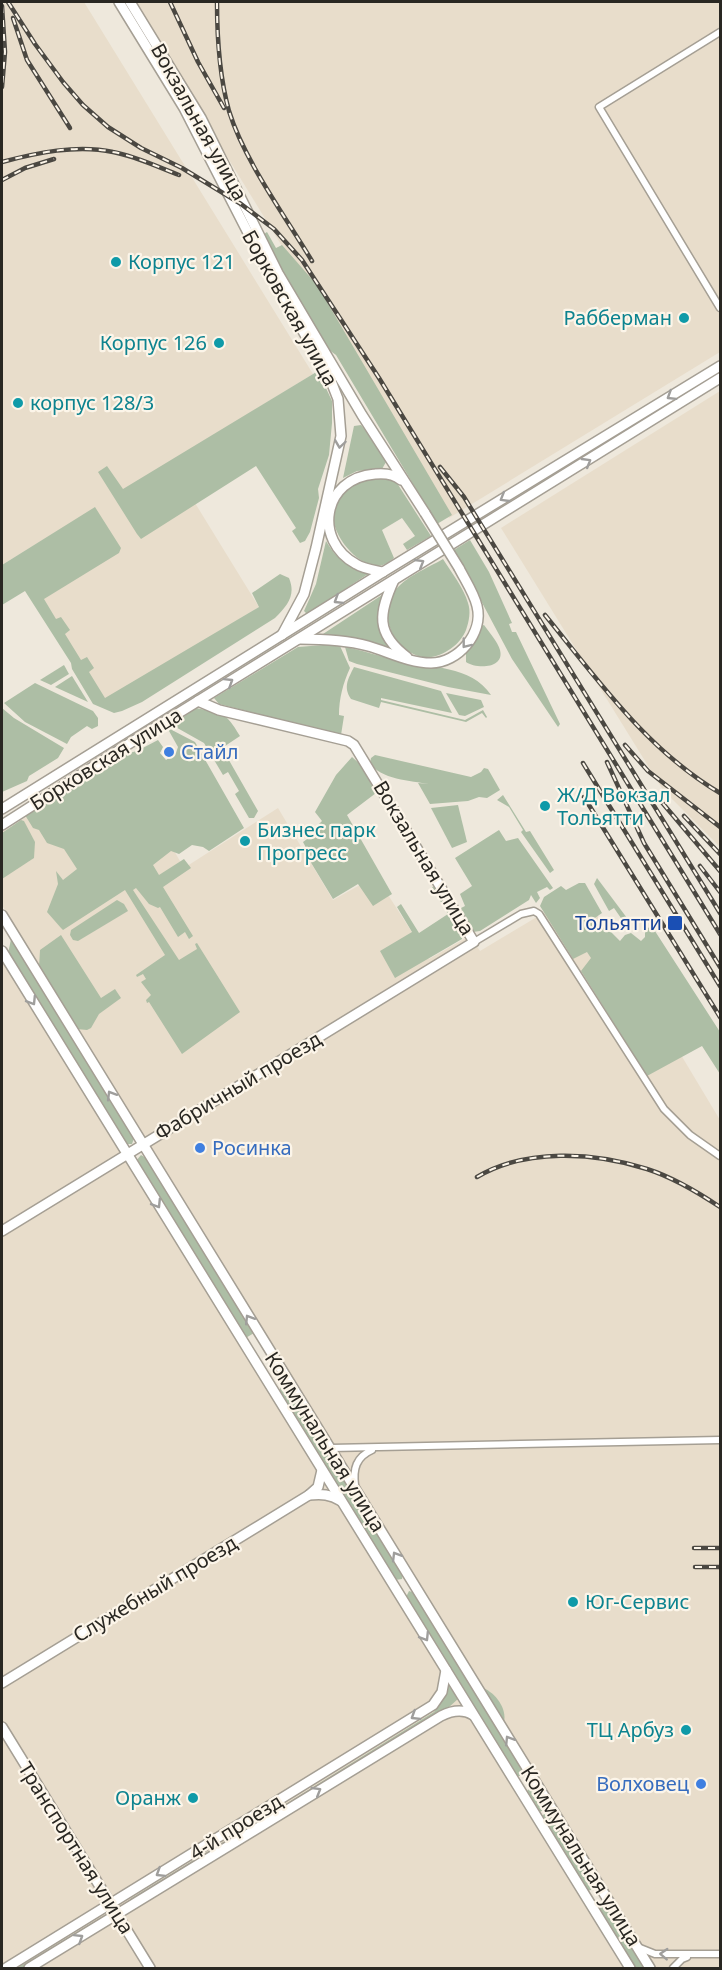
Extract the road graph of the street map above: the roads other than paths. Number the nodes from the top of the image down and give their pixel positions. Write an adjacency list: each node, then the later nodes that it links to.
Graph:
1 (119, 2): 8 (main road, Борковская улица)
2 (130, 2): 7 (main road, Вокзальная улица)
3 (720, 32): 4 (street)
4 (720, 308)
5 (720, 366): 12 (main road, Борковская улица, one-way to 12)
6 (720, 378): 13 (main road, Борковская улица, one-way to 6)
7 (362, 415): 8 (main road); 9 (main road, Вокзальная улица)
8 (341, 421): 14 (main road, Борковская улица, one-way to 14)
9 (391, 461): 10 (main road); 11 (main road, Вокзальная улица)
10 (382, 473): 11 (main road); 12 (main road)
11 (405, 483): 16 (main road, Вокзальная улица, one-way to 16, bridge)
12 (383, 572): 14 (main road, Борковская улица, one-way to 14)
13 (394, 580): 15 (main road, Борковская улица); 16 (main road)
14 (280, 637): 18 (main road, Борковская улица)
15 (300, 639): 16 (main road, Вокзальная улица); 17 (main road, Борковская улица, one-way to 15)
16 (411, 660)
17 (198, 701): 19 (main road, Борковская улица); 21 (main road, Вокзальная улица)
18 (2, 809)
19 (2, 825)
20 (2, 915): 23 (main road, Коммунальная улица, one-way to 20)
21 (474, 942): 23 (main road, Фабричный проезд); 25 (street, Вокзальная улица)
22 (2, 951): 24 (main road, Коммунальная улица, one-way to 24)
23 (142, 1144): 24 (main road, Фабричный проезд); 27 (main road, Коммунальная улица, one-way to 23)
24 (127, 1154): 26 (main road, Фабричный проезд); 28 (main road, Коммунальная улица, one-way to 28)
25 (720, 1156)
26 (2, 1231)
27 (278, 1366): 28 (main road); 29 (main road, Коммунальная улица)
28 (262, 1374): 30 (main road, Коммунальная улица)
29 (290, 1384): 30 (main road); 32 (main road, Коммунальная улица)
30 (274, 1394): 34 (main road, Коммунальная улица)
31 (720, 1440): 33 (street)
32 (331, 1448): 33 (street); 35 (main road, Коммунальная улица)
33 (375, 1448): 35 (street)
34 (322, 1470): 36 (main road); 37 (main road, Коммунальная улица)
35 (355, 1489): 38 (main road, Коммунальная улица, one-way to 35)
36 (309, 1495): 37 (main road); 41 (main road, Служебный проезд)
37 (342, 1501): 39 (main road, Коммунальная улица)
38 (412, 1581): 39 (main road); 44 (main road, Коммунальная улица, one-way to 38)
39 (397, 1591): 40 (main road, Коммунальная улица, one-way to 40)
40 (446, 1670): 42 (main road, Коммунальная улица); 46 (main road, 4-й проезд, one-way to 46)
41 (2, 1683)
42 (474, 1715): 45 (main road, Коммунальная улица); 47 (main road, 4-й проезд, one-way to 42)
43 (2, 1727): 51 (main road, Транспортная улица)
44 (531, 1775): 45 (main road); 48 (main road, Коммунальная улица)
45 (516, 1785): 49 (main road, Коммунальная улица)
46 (262, 1810): 47 (main road); 51 (main road, 4-й проезд, one-way to 51)
47 (269, 1820): 53 (main road, 4-й проезд)
48 (596, 1880): 49 (main road); 50 (main road, Коммунальная улица)
49 (582, 1891): 52 (main road, Коммунальная улица)
50 (606, 1896): 52 (main road); 54 (main road, Коммунальная улица)
51 (111, 1904): 53 (main road, Транспортная улица); 57 (main road, 4-й проезд)
52 (592, 1907): 60 (main road, Коммунальная улица)
53 (117, 1914): 58 (main road, 4-й проезд, one-way to 53); 59 (main road, Транспортная улица)
54 (635, 1944): 55 (street, one-way to 54); 61 (main road, Коммунальная улица)
55 (697, 1954): 56 (street); 62 (street)
56 (720, 1954)
57 (6, 1968)
58 (29, 1968)
59 (150, 1968)
60 (630, 1968)
61 (650, 1968)
62 (673, 1968)

